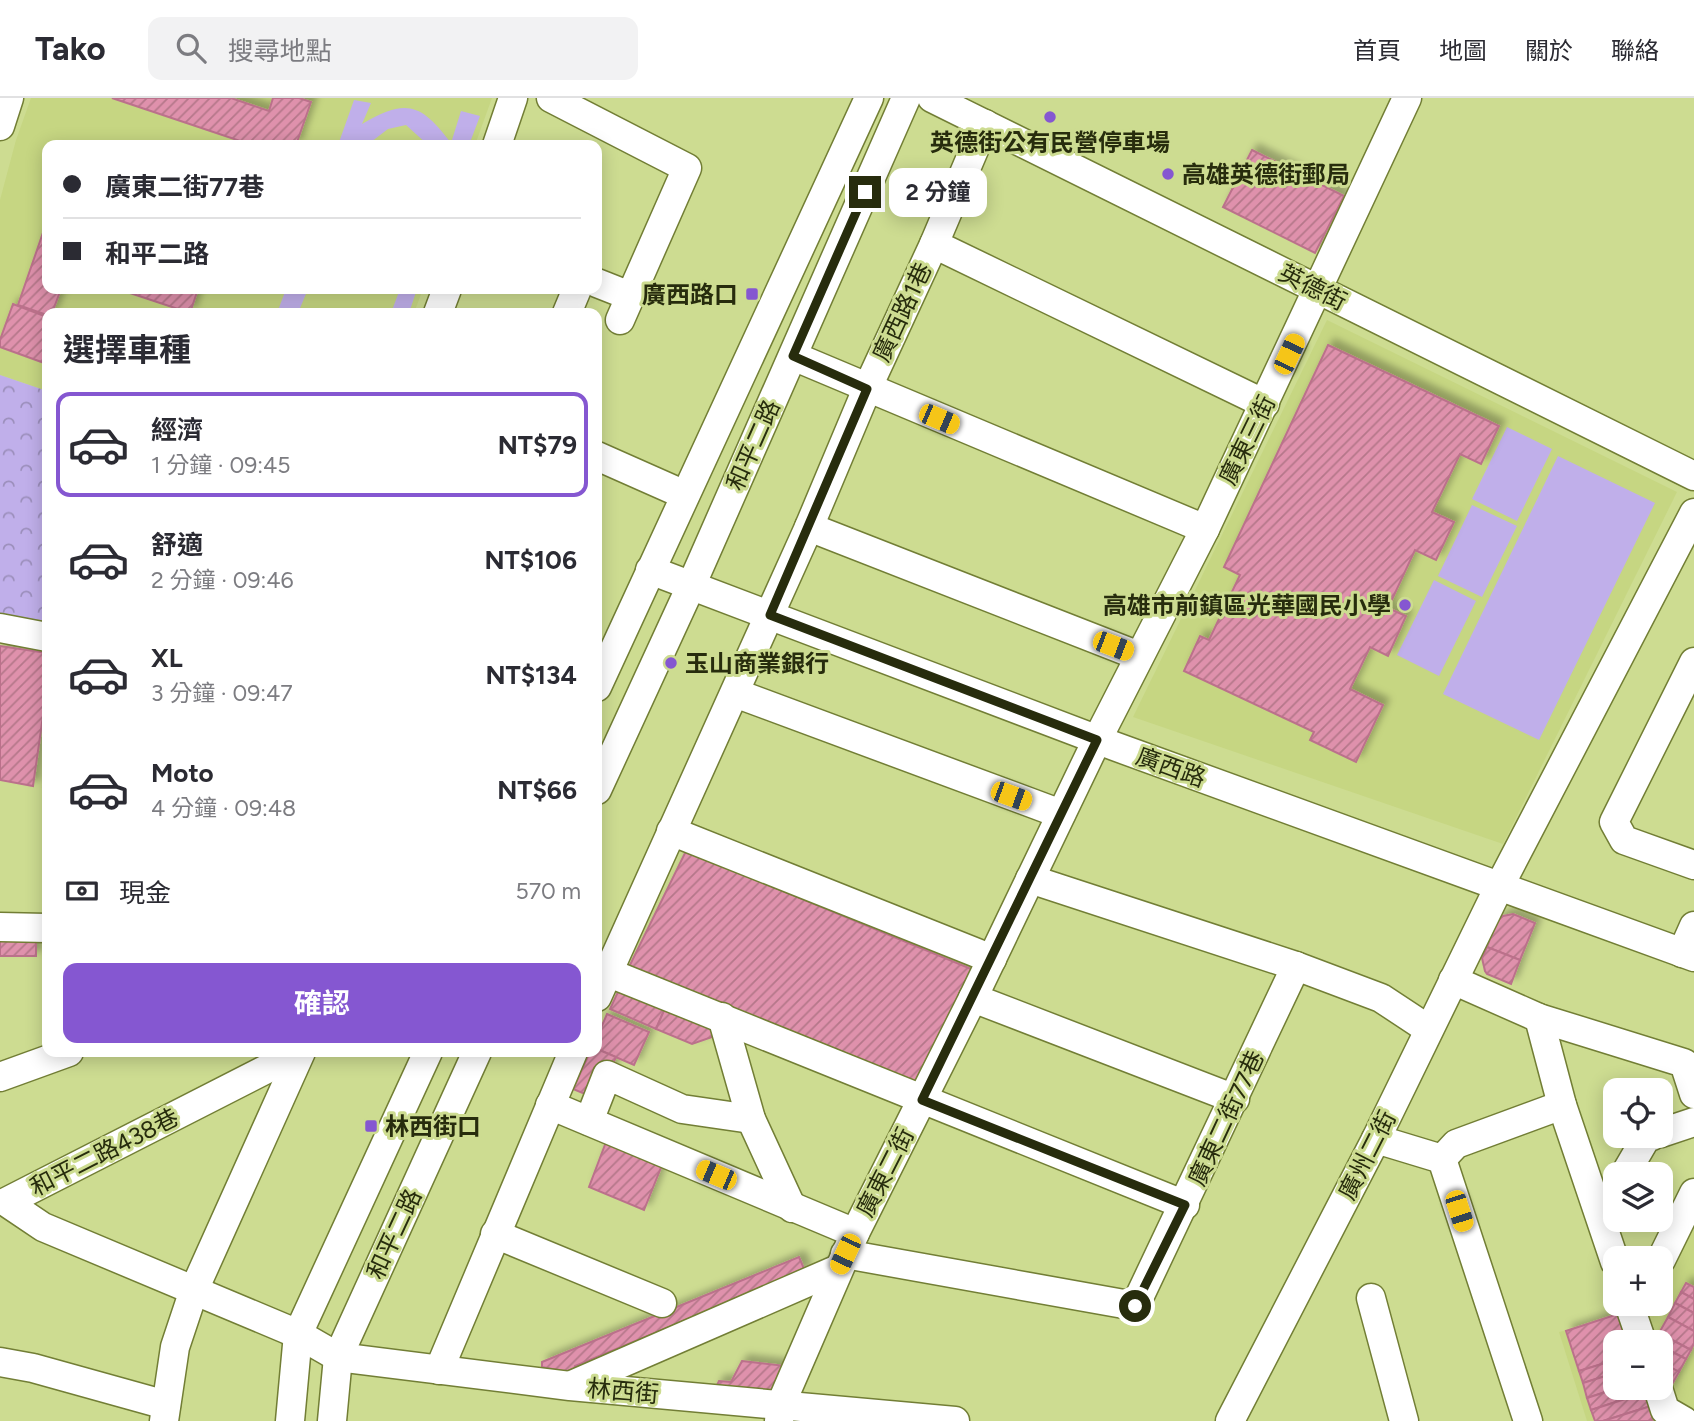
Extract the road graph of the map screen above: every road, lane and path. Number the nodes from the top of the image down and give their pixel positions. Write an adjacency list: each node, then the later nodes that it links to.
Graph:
1 (9, 98): 9 (street)
2 (513, 98): 10 (street)
3 (551, 98): 12 (street)
4 (869, 98): 19 (street, 和平二路)
5 (906, 98): 14 (street, 和平二路)
6 (932, 98): 8 (street, 英德街)
7 (1407, 98): 13 (street, 廣東三街)
8 (985, 124): 11 (street, 廣西路1巷); 13 (street, 英德街)
9 (0, 126)
10 (499, 140)
11 (934, 244): 15 (street, 廣西路1巷); 16 (street)
12 (602, 287)
13 (1319, 290): 16 (street, 廣東三街); 18 (street, 英德街)
14 (793, 356): 15 (street); 24 (street, 和平二路)
15 (867, 389): 21 (street, 廣西路1巷); 22 (street)
16 (1265, 404): 22 (street, 廣東三街)
17 (602, 458): 19 (street)
18 (1694, 476)
19 (685, 495): 23 (street, 和平二路)
20 (1694, 513): 38 (street, 廣州二街)
21 (809, 527): 25 (street, 廣西路1巷); 28 (street)
22 (1205, 529): 28 (street, 廣東三街)
23 (650, 570): 24 (street, 廣西路); 30 (street, 和平二路)
24 (691, 586): 25 (street, 廣西路); 33 (street, 和平二路)
25 (770, 615): 31 (street, 廣西路1巷); 32 (street, 廣西路)
26 (0, 628): 27 (street)
27 (42, 636)
28 (1139, 656): 32 (street, 廣東三街)
29 (1694, 662): 36 (street)
30 (602, 676)
31 (735, 693): 34 (street); 35 (street, 廣西路1巷)
32 (1097, 740): 34 (street, 廣東二街); 38 (street, 廣西路)
33 (602, 779)
34 (1061, 814): 37 (street, 廣東二街)
35 (671, 831): 43 (street); 45 (street, 廣西路1巷)
36 (1694, 865)
37 (1030, 879): 43 (street, 廣東二街); 44 (street)
38 (1499, 887): 42 (street, 廣西路); 47 (street, 廣州二街)
39 (1694, 926): 42 (street)
40 (0, 927): 41 (street)
41 (42, 928)
42 (1688, 955)
43 (992, 959): 48 (street, 廣東二街)
44 (1296, 966): 51 (street); 60 (street, 廣東二街77巷)
45 (602, 975)
46 (602, 980): 49 (street)
47 (1453, 980): 50 (street); 51 (street, 廣州二街)
48 (973, 998): 60 (street); 61 (street, 廣東二街)
49 (722, 1017): 61 (street); 64 (street)
50 (1539, 1018): 59 (street); 63 (street)
51 (1428, 1030): 68 (street, 廣州二街)
52 (55, 1057): 58 (street)
53 (291, 1057): 79 (street, 和平二路438巷)
54 (299, 1057): 79 (street)
55 (426, 1057): 82 (street, 和平二路)
56 (475, 1057): 83 (street, 和平二路)
57 (571, 1057): 62 (street)
58 (0, 1077)
59 (1694, 1094)
60 (1235, 1099): 71 (street, 廣東二街77巷)
61 (922, 1100): 71 (street); 78 (street, 廣東二街)
62 (550, 1105): 65 (street); 75 (street)
63 (1562, 1105): 69 (street); 74 (street)
64 (751, 1119): 65 (street); 72 (street)
65 (589, 1121): 72 (street)
66 (1694, 1122): 67 (street)
67 (1673, 1129)
68 (1376, 1139): 69 (street); 95 (street, 廣州二街)
69 (1441, 1158): 97 (street)
70 (1694, 1193): 77 (street)
71 (1185, 1205): 78 (street, 廣東二街77巷)
72 (792, 1208): 78 (street)
73 (1603, 1213): 74 (street)
74 (1601, 1217): 76 (street)
75 (495, 1234): 81 (street); 85 (street)
76 (1610, 1246)
77 (1668, 1246)
78 (846, 1252): 86 (street); 90 (street, 廣東二街)
79 (194, 1290): 82 (street, 和平二路438巷); 89 (street)
80 (1371, 1298): 96 (street)
81 (662, 1303)
82 (298, 1334): 83 (street, 林西街); 92 (street, 和平二路)
83 (338, 1357): 85 (street, 林西街); 93 (street, 和平二路)
84 (0, 1362): 89 (street)
85 (439, 1370): 86 (street, 林西街)
86 (570, 1386): 90 (street, 林西街)
87 (1662, 1400): 98 (street)
88 (1694, 1402): 98 (street)
89 (165, 1413)
90 (780, 1413): 91 (street, 林西街)
91 (924, 1420): 94 (street, 林西街)
92 (290, 1421)
93 (332, 1421)
94 (955, 1421)
95 (1230, 1421)
96 (1404, 1421)
97 (1528, 1421)
98 (1685, 1421)

